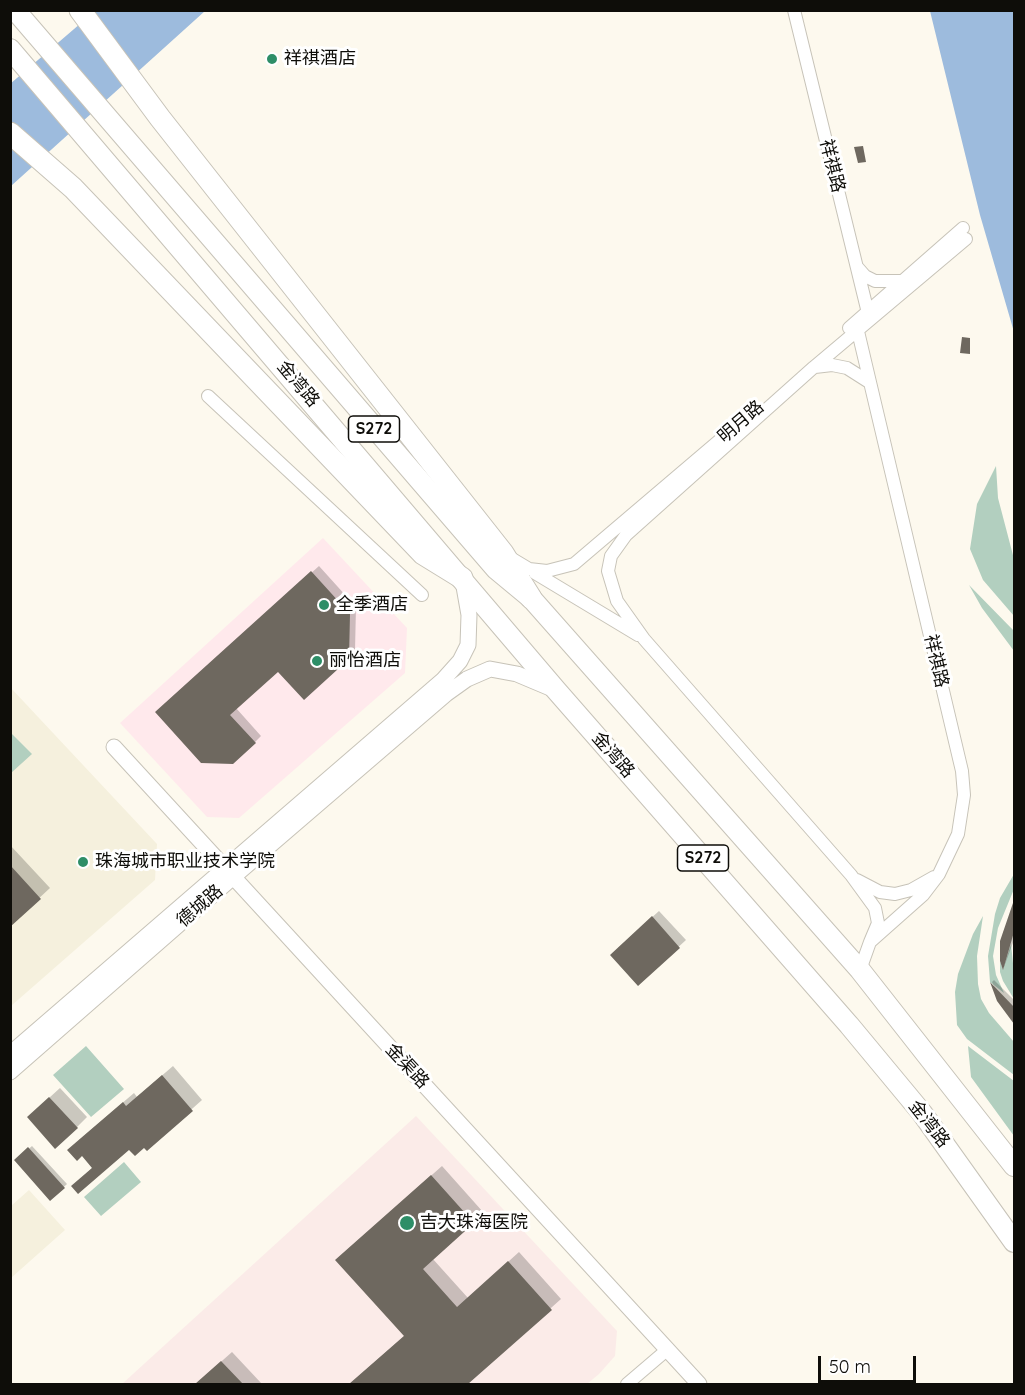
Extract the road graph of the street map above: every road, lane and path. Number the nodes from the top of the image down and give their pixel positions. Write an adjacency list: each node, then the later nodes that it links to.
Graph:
1 (15, 10): 17 (main road, 金湾路 / S272)
2 (80, 10): 13 (highway)
3 (794, 10): 6 (street, 祥祺路)
4 (10, 49): 15 (main road, 金湾路 / S272)
5 (10, 133): 15 (highway)
6 (857, 267): 7 (street); 8 (street, 祥祺路)
7 (902, 281): 8 (street, 明月路); 8 (street, 明月路)
8 (869, 316): 9 (street, 明月路)
9 (857, 326): 10 (street, 明月路); 11 (street, 祥祺路); 14 (street, 明月路)
10 (814, 367): 11 (street); 18 (street, 明月路)
11 (869, 382): 23 (street, 祥祺路)
12 (208, 396): 16 (street)
13 (503, 554): 14 (street, 明月路); 17 (highway)
14 (529, 569): 18 (street)
15 (462, 578): 19 (street); 20 (main road, 金湾路 / S272)
16 (422, 595)
17 (531, 598): 26 (main road, 金湾路 / S272)
18 (645, 639): 24 (street)
19 (444, 687): 20 (street); 22 (street, 德城路)
20 (556, 690): 30 (main road, 金湾路 / S272)
21 (114, 747): 22 (street, 金渠路)
22 (229, 873): 27 (street, 德城路); 28 (street, 德城路); 31 (street, 金渠路)
23 (939, 874): 24 (street); 25 (street, 祥祺路)
24 (851, 875): 25 (street)
25 (870, 942): 26 (street, 祥祺路)
26 (860, 970): 29 (main road, 金湾路 / S272)
27 (10, 1054)
28 (10, 1072)
29 (1014, 1166)
30 (1014, 1242)
31 (668, 1349): 32 (street); 33 (street, 金渠路)
32 (627, 1384)
33 (699, 1384)

